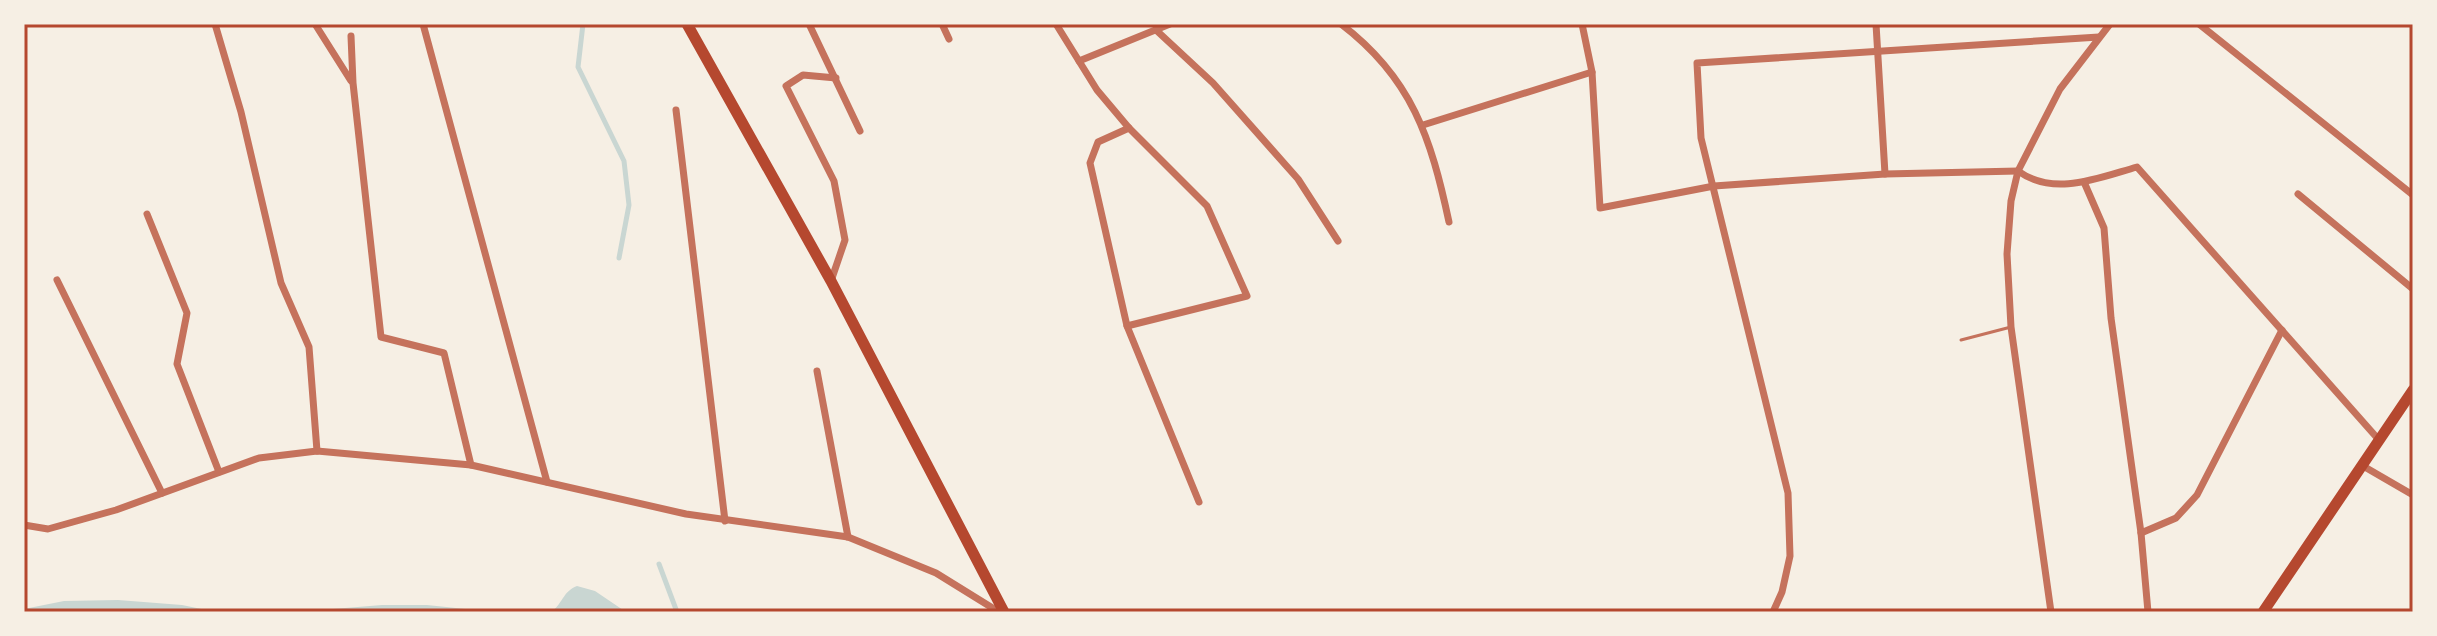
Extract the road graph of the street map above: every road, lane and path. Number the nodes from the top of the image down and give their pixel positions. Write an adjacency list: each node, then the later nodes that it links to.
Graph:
1 (215, 24): 46 (street)
2 (315, 24): 22 (street)
3 (423, 24): 50 (street)
4 (687, 24): 37 (main road)
5 (809, 24): 21 (street)
6 (942, 24): 17 (street)
7 (1056, 24): 19 (street)
8 (1170, 24): 14 (street)
9 (1341, 24): 24 (street)
10 (1582, 24): 20 (street)
11 (1876, 24): 18 (street)
12 (2110, 24): 16 (street)
13 (2199, 24): 32 (street)
14 (1156, 30): 19 (street); 35 (street)
15 (351, 36): 22 (street)
16 (2099, 37): 18 (street); 27 (street)
17 (949, 39)
18 (1877, 51): 28 (street); 30 (street)
19 (1079, 61): 25 (street)
20 (1592, 72): 24 (street); 30 (street)
21 (836, 78): 26 (street); 37 (street)
22 (353, 83): 47 (street)
23 (676, 110): 54 (street)
24 (1423, 125): 34 (street)
25 (1129, 128): 39 (street); 39 (street)
26 (860, 131)
27 (2018, 171): 28 (street); 29 (street); 40 (street)
28 (1885, 174): 30 (street)
29 (2084, 182): 41 (street); 56 (street)
30 (1714, 186): 59 (street)
31 (2298, 194): 38 (street)
32 (2413, 195)
33 (147, 214): 49 (street)
34 (1449, 222)
35 (1338, 241)
36 (57, 280): 51 (street)
37 (831, 281): 58 (main road)
38 (2413, 289)
39 (1127, 326): 53 (street)
40 (2011, 327): 42 (lane); 60 (street)
41 (2282, 330): 45 (street); 56 (street)
42 (1961, 340)
43 (817, 371): 57 (street)
44 (2413, 390): 45 (main road)
45 (2379, 440): 48 (main road)
46 (317, 451): 47 (street); 49 (street)
47 (471, 465): 50 (street)
48 (2363, 466): 52 (street); 62 (main road)
49 (219, 472): 51 (street)
50 (547, 482): 54 (street)
51 (162, 493): 55 (street)
52 (2413, 495)
53 (1199, 502)
54 (725, 521): 57 (street)
55 (24, 525)
56 (2141, 533): 61 (street)
57 (848, 537): 58 (street)
58 (1001, 612)
59 (1773, 612)
60 (2051, 612)
61 (2148, 612)
62 (2263, 612)

